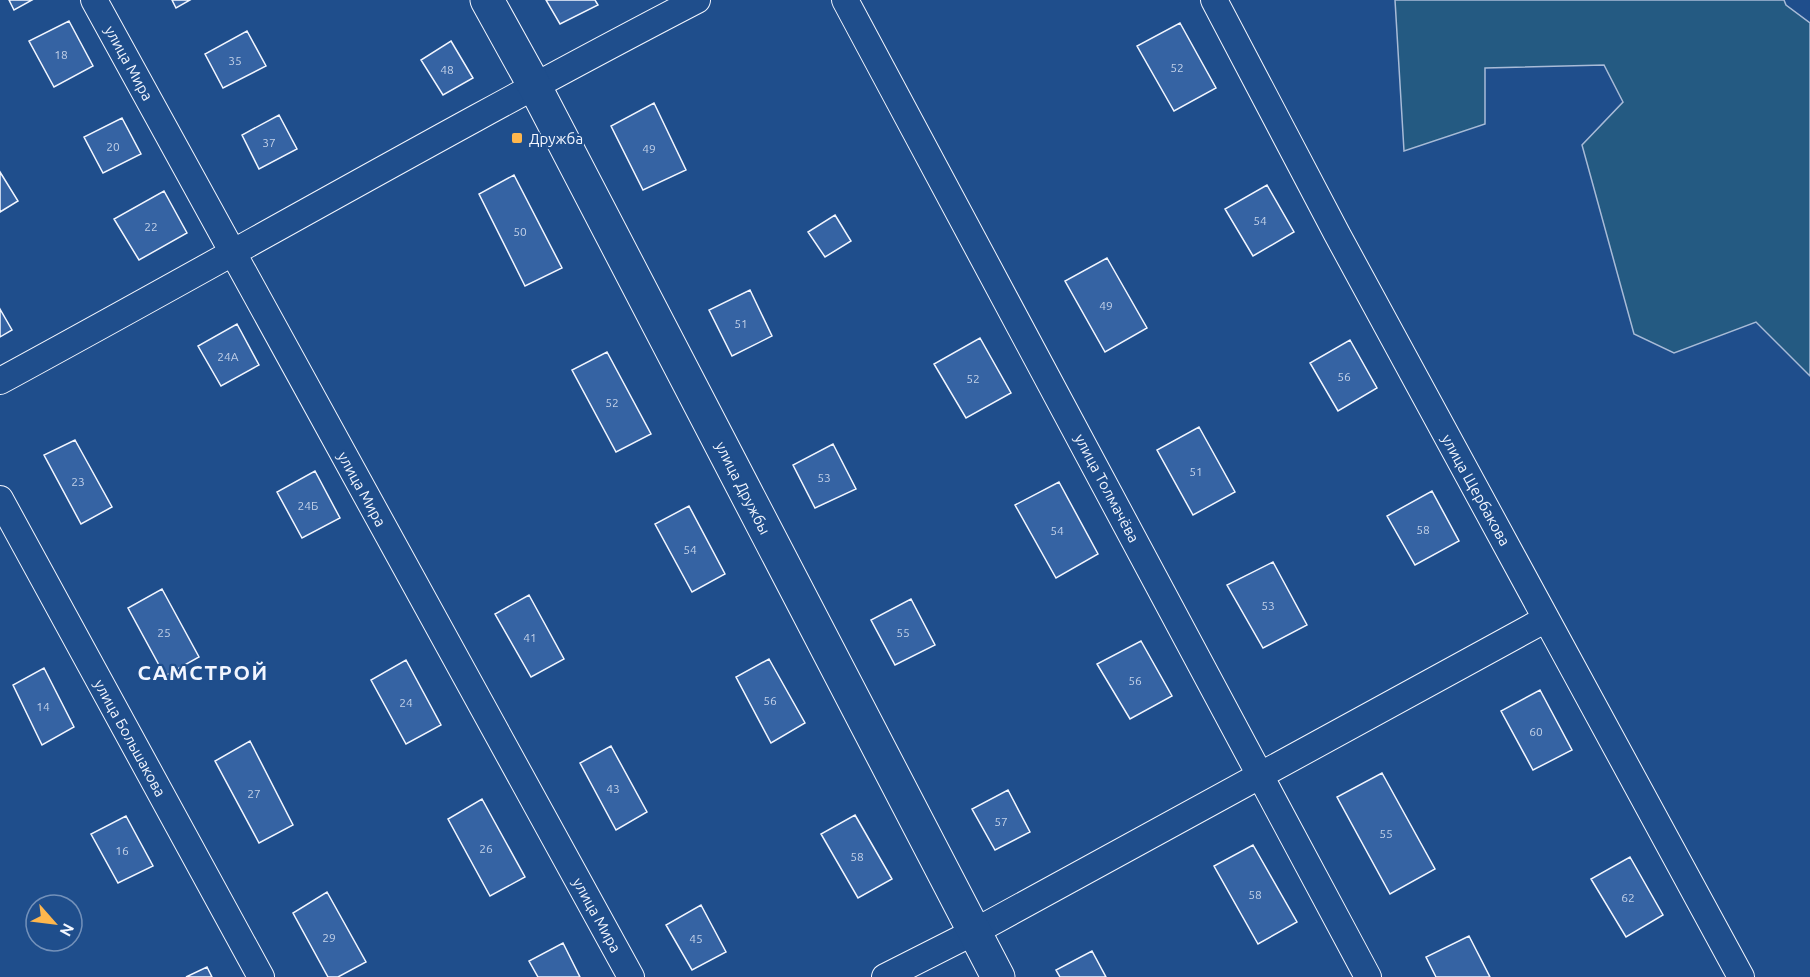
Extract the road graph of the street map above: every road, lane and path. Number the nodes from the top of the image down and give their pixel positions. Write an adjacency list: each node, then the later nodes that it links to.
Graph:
1 (94, 0): 7 (street, улица Мира)
2 (487, 0): 6 (street, улица Дружбы)
3 (697, 0): 6 (street)
4 (845, 0): 11 (street, улица Толмачёва)
5 (1215, 0): 10 (street, улица Щербакова)
6 (534, 85): 7 (street); 12 (street, улица Дружбы)
7 (233, 254): 8 (street); 14 (street, улица Мира)
8 (0, 381)
9 (0, 499): 13 (street, улица Большакова)
10 (1546, 619): 11 (street); 18 (street, улица Щербакова)
11 (1261, 775): 12 (street); 17 (street, улица Толмачёва)
12 (974, 932): 15 (street); 16 (street, улица Дружбы)
13 (261, 977)
14 (631, 977)
15 (885, 977)
16 (999, 977)
17 (1368, 977)
18 (1741, 977)

